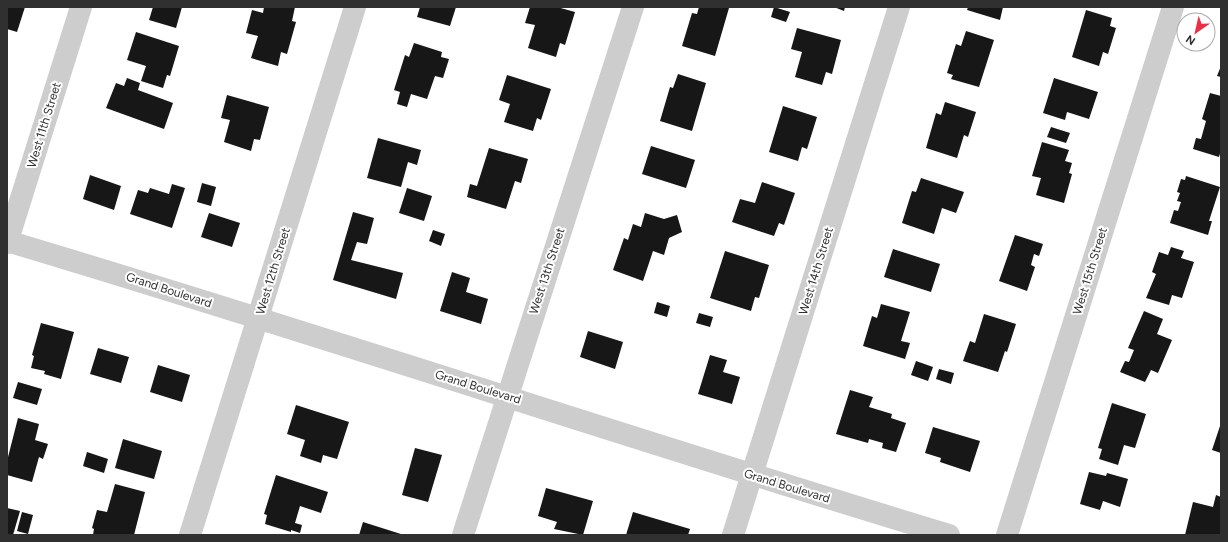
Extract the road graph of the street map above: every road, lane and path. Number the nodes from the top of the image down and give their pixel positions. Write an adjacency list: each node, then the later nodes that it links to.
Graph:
1 (81, 7): 6 (street, West 11th Street)
2 (355, 7): 7 (street, West 12th Street)
3 (632, 7): 8 (street, West 13th Street)
4 (899, 7): 9 (street, West 14th Street)
5 (1173, 7): 14 (street, West 15th Street)
6 (7, 242): 7 (street, Grand Boulevard)
7 (258, 319): 8 (street, Grand Boulevard); 10 (street, West 12th Street)
8 (507, 396): 9 (street, Grand Boulevard); 11 (street, West 13th Street)
9 (752, 476): 12 (street, West 14th Street); 13 (street, Grand Boulevard)
10 (190, 535)
11 (463, 535)
12 (733, 535)
13 (950, 535)
14 (1007, 535)

